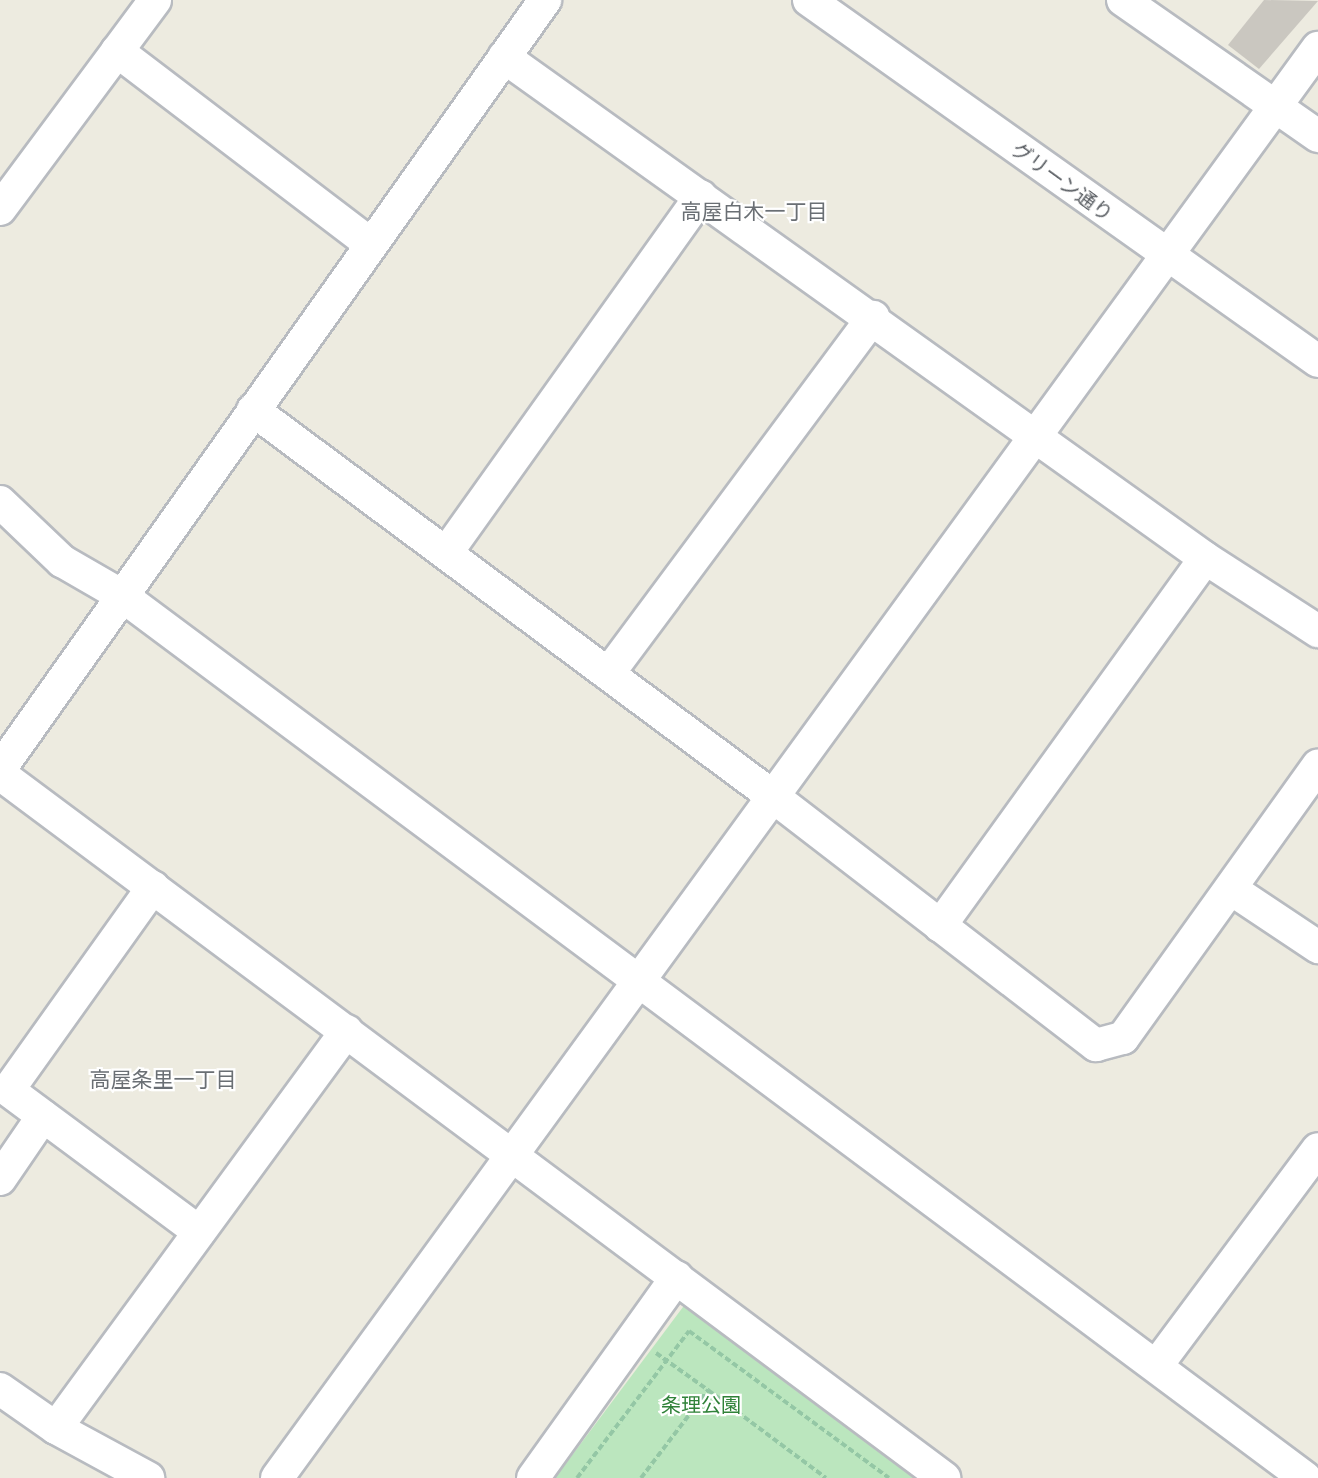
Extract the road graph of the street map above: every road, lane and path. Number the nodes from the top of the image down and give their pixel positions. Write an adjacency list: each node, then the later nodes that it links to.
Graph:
1 (155, 0): 6 (street)
2 (545, 0): 7 (street)
3 (809, 0): 13 (street, グリーン通り)
4 (1123, 0): 8 (street)
5 (1318, 48): 8 (street)
6 (117, 51): 11 (street); 12 (street)
7 (504, 57): 10 (street); 12 (street)
8 (1276, 107): 9 (street); 13 (street)
9 (1318, 136)
10 (700, 196): 14 (street); 19 (street)
11 (0, 209)
12 (369, 243): 16 (street)
13 (1166, 256): 15 (street, グリーン通り); 17 (street)
14 (873, 317): 17 (street); 23 (street)
15 (1318, 361)
16 (253, 410): 19 (street); 21 (street)
17 (1036, 437): 20 (street); 26 (street)
18 (0, 502): 21 (street)
19 (447, 552): 23 (street)
20 (1205, 558): 22 (street); 29 (street)
21 (121, 595): 25 (street); 31 (street)
22 (1318, 631)
23 (608, 674): 26 (street)
24 (1318, 766): 28 (street)
25 (0, 771): 27 (street)
26 (771, 795): 29 (street); 31 (street)
27 (153, 887): 32 (street); 33 (street)
28 (1232, 889): 29 (street); 30 (street)
29 (940, 926)
30 (1318, 946)
31 (640, 980): 35 (street); 40 (street)
32 (347, 1030): 35 (street); 37 (street)
33 (43, 1116): 36 (street); 37 (street)
34 (1318, 1149): 40 (street)
35 (513, 1154): 38 (street); 45 (street)
36 (0, 1179)
37 (199, 1232): 43 (street)
38 (676, 1277): 46 (street); 51 (street)
39 (668, 1362): 42 (path); 47 (path); 50 (path)
40 (1157, 1365): 52 (street)
41 (0, 1389): 43 (street)
42 (708, 1390): 48 (path); 49 (path)
43 (56, 1428): 44 (street)
44 (148, 1478)
45 (277, 1478)
46 (533, 1478)
47 (577, 1478)
48 (641, 1478)
49 (826, 1478)
50 (889, 1478)
51 (944, 1478)
52 (1305, 1478)

